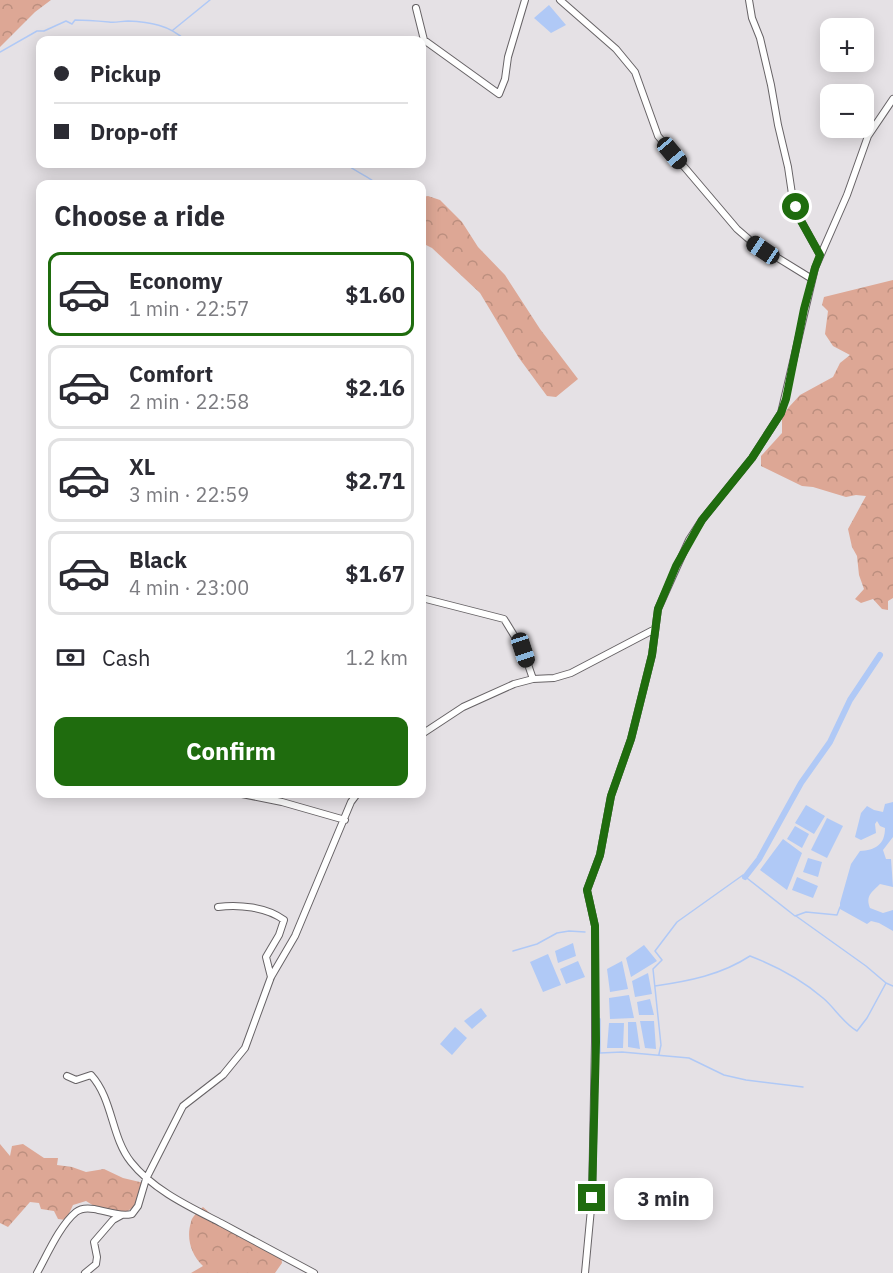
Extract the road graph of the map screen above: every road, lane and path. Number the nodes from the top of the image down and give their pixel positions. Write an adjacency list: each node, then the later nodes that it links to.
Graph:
1 (525, 0): 6 (street)
2 (560, 0): 9 (street)
3 (749, 0): 8 (street)
4 (416, 8): 5 (street)
5 (423, 36)
6 (426, 41)
7 (893, 99): 8 (street)
8 (820, 255): 9 (street)
9 (812, 279): 11 (street)
10 (426, 599): 12 (street)
11 (656, 629): 12 (street); 25 (street)
12 (532, 679): 13 (street)
13 (426, 731)
14 (262, 798): 16 (street)
15 (354, 798): 16 (street)
16 (345, 820): 18 (street)
17 (218, 907): 18 (street)
18 (271, 977): 20 (street)
19 (67, 1076): 20 (street)
20 (146, 1179): 21 (street); 24 (street)
21 (123, 1215): 22 (street); 23 (street)
22 (37, 1273)
23 (85, 1273)
24 (314, 1273)
25 (585, 1273)

